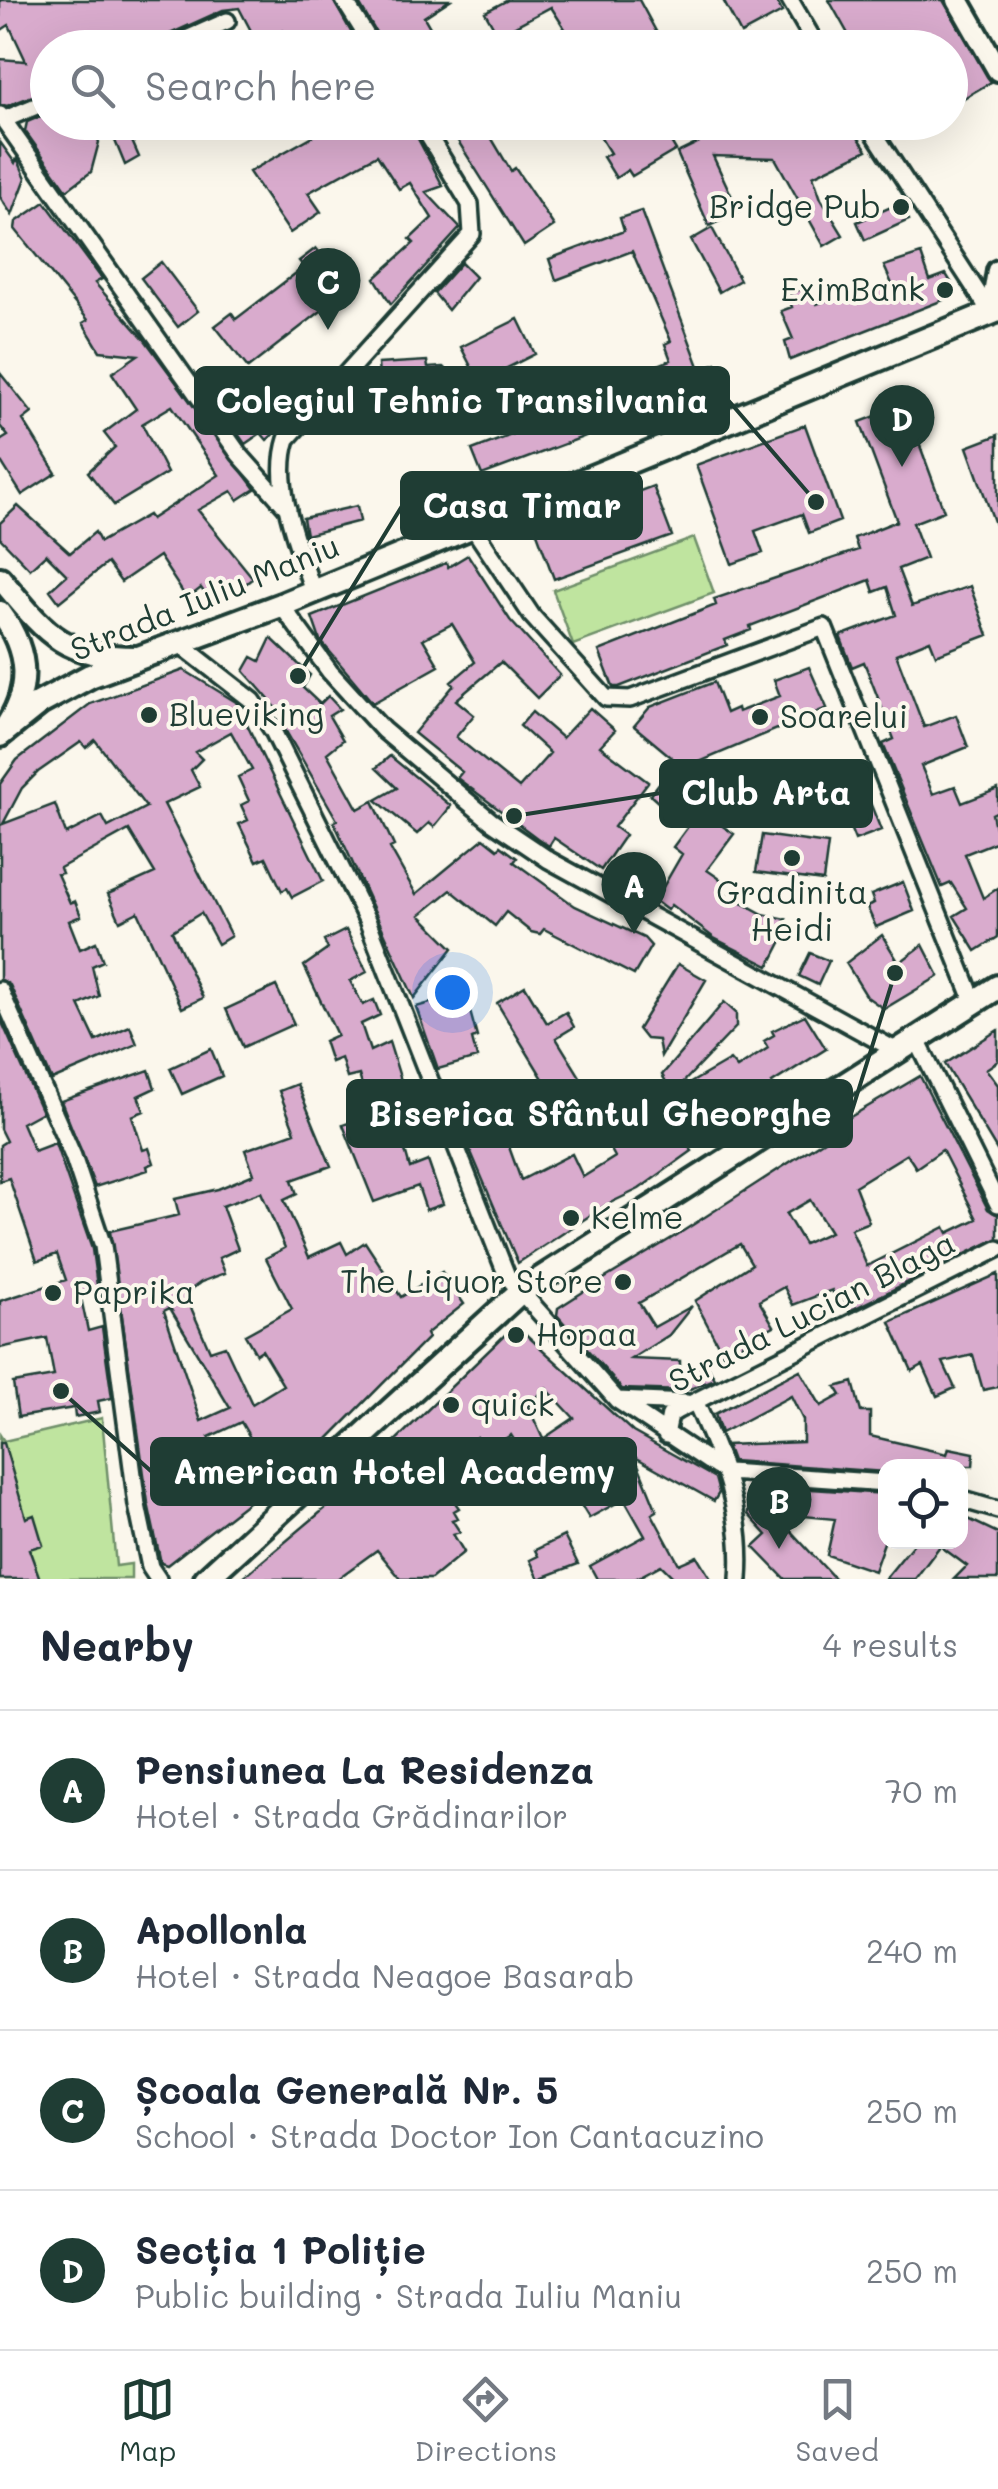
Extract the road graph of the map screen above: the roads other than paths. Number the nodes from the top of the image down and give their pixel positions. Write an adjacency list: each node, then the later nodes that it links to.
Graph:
1 (344, 0): 6 (street)
2 (790, 0): 7 (street)
3 (958, 0): 8 (street)
4 (226, 21): 5 (street)
5 (206, 30)
6 (363, 30)
7 (808, 30)
8 (998, 70)
9 (30, 107): 10 (street)
10 (2, 118): 16 (street)
11 (431, 140): 15 (street)
12 (879, 140): 14 (street)
13 (998, 271): 14 (street)
14 (994, 311): 18 (main road, Strada Iuliu Maniu)
15 (280, 462): 16 (street); 17 (street)
16 (255, 476): 17 (street)
17 (290, 512): 20 (street)
18 (470, 524): 20 (main road, Strada Iuliu Maniu); 28 (street)
19 (0, 578): 24 (street)
20 (313, 591): 21 (main road, Strada Iuliu Maniu)
21 (281, 605): 23 (main road, Strada Iuliu Maniu); 29 (street)
22 (0, 612): 25 (street)
23 (180, 644): 24 (main road, Strada Iuliu Maniu); 32 (street)
24 (143, 657): 25 (main road, Strada Iuliu Maniu)
25 (0, 734)
26 (998, 988): 28 (main road)
27 (0, 990): 40 (street)
28 (974, 1002): 29 (main road)
29 (907, 1044): 30 (street); 32 (main road)
30 (998, 1204)
31 (998, 1249): 34 (street, Strada Lucian Blaga)
32 (520, 1292): 33 (street); 41 (main road)
33 (616, 1400): 34 (street); 35 (street)
34 (696, 1403): 35 (street, Strada Lucian Blaga); 36 (street)
35 (666, 1435): 36 (street)
36 (728, 1472): 37 (street); 42 (street)
37 (878, 1482)
38 (968, 1502): 39 (street)
39 (998, 1510)
40 (158, 1579)
41 (206, 1579)
42 (739, 1579)

